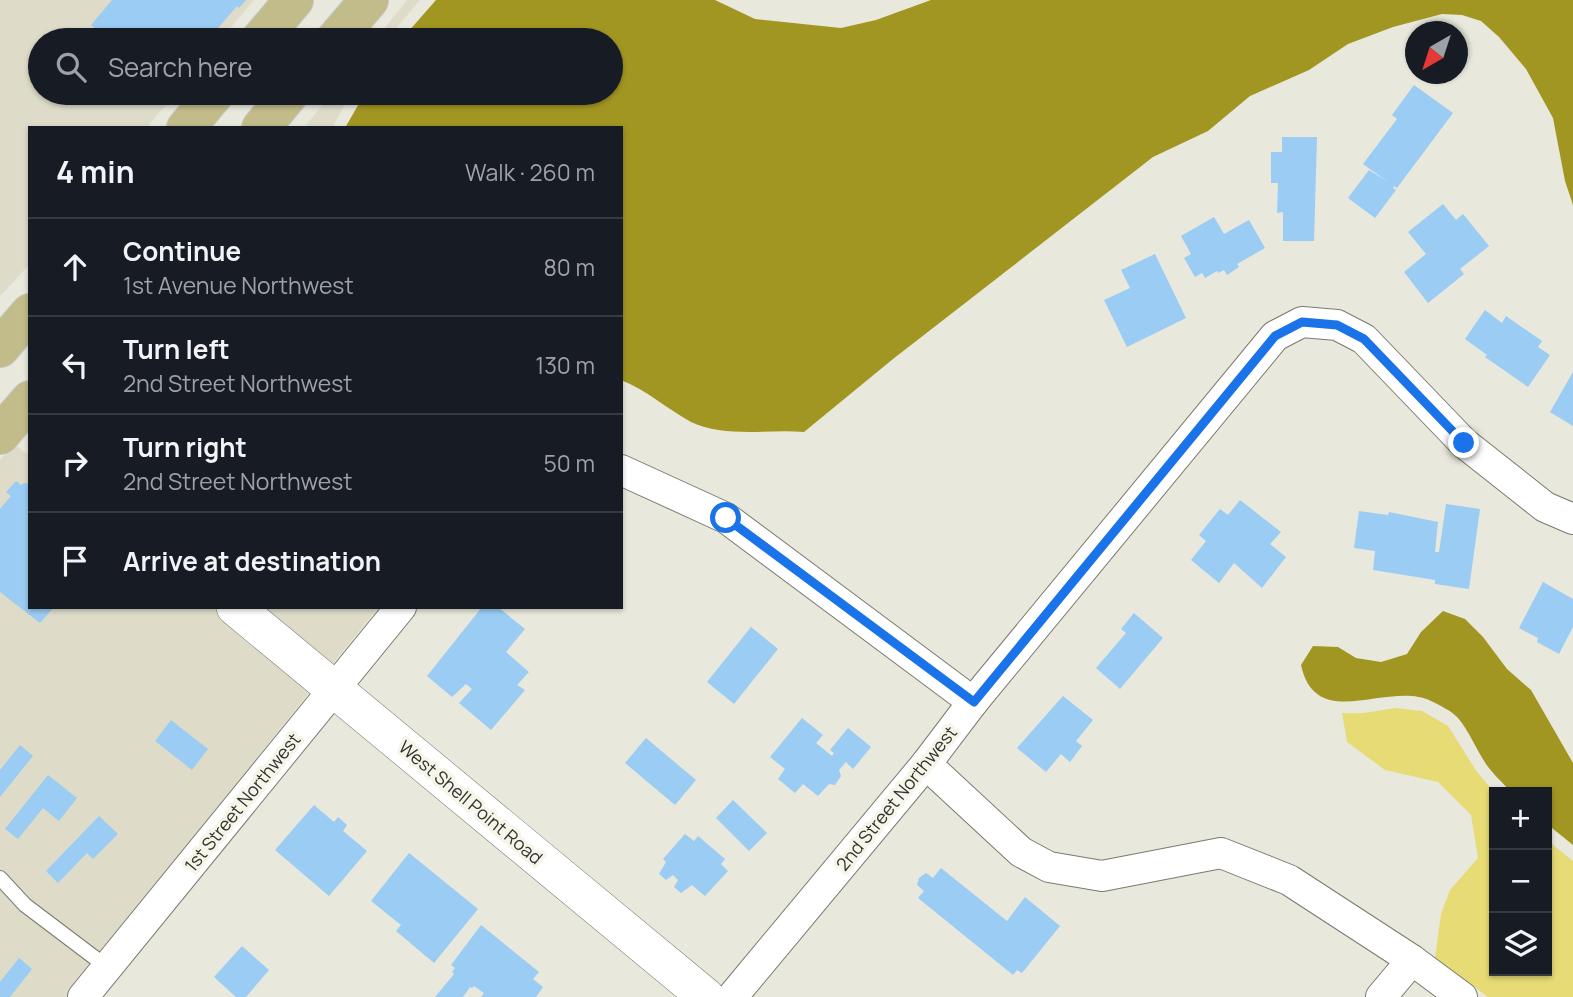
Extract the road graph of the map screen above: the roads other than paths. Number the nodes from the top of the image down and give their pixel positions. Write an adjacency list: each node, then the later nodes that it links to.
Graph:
1 (294, 0): 3 (main road)
2 (369, 0): 4 (main road)
3 (270, 28)
4 (345, 28)
5 (205, 105): 7 (main road)
6 (280, 105): 8 (main road)
7 (188, 126)
8 (263, 126)
9 (28, 315): 10 (main road)
10 (0, 348)
11 (623, 471): 16 (street)
12 (1573, 519): 16 (street, 2nd Street Northwest)
13 (237, 609): 15 (street, West Shell Point Road)
14 (399, 609): 15 (street, 1st Street Northwest)
15 (335, 690): 20 (street, 1st Street Northwest); 22 (street, West Shell Point Road)
16 (974, 702): 17 (street, 2nd Street Northwest)
17 (926, 764): 19 (street); 23 (street, 2nd Street Northwest)
18 (0, 878): 20 (lane)
19 (1412, 960): 24 (street); 25 (street)
20 (107, 967): 21 (street, 1st Street Northwest)
21 (88, 995)
22 (706, 997)
23 (732, 997)
24 (1381, 997)
25 (1462, 997)

